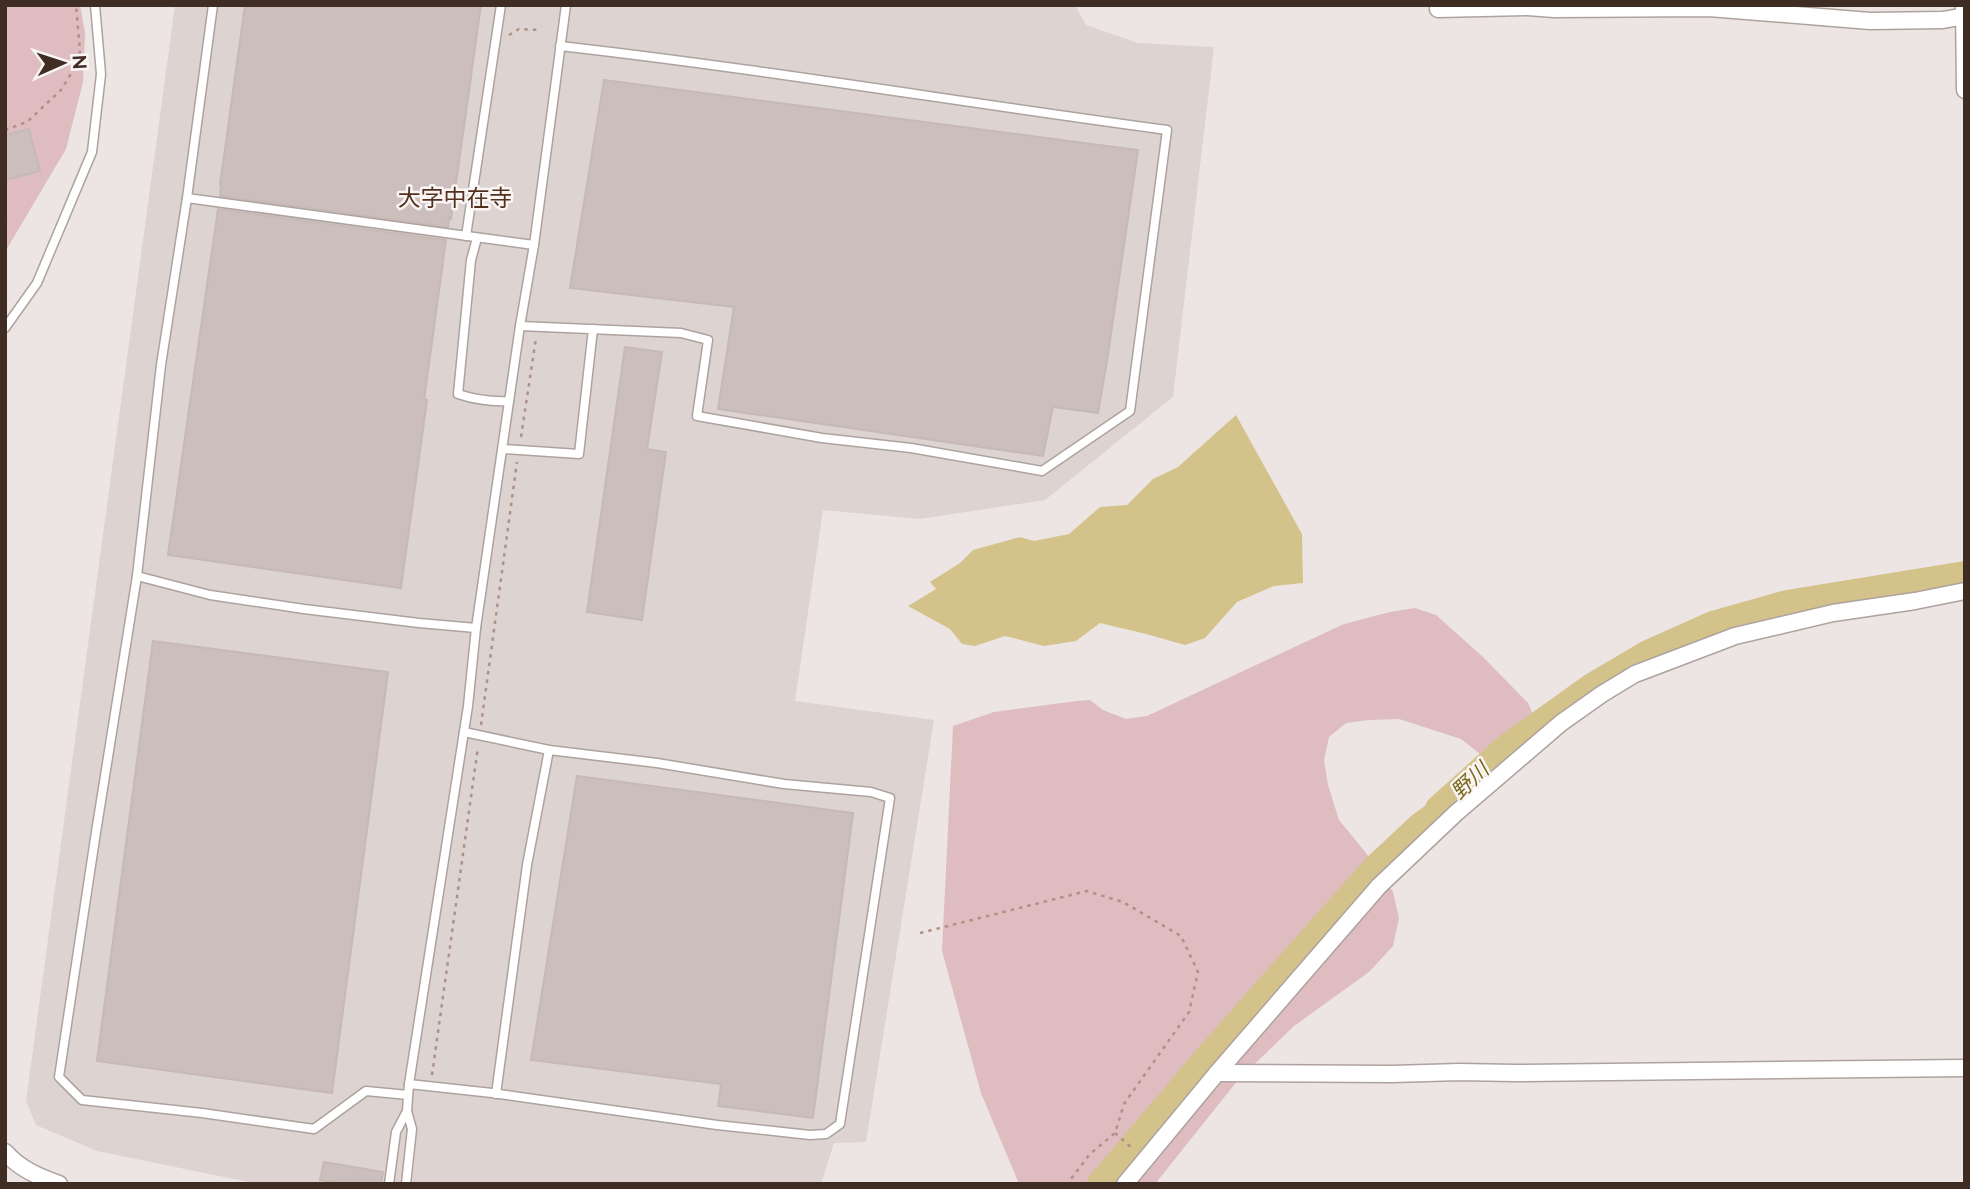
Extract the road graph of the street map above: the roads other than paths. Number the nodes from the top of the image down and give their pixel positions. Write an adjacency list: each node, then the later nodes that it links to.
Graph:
1 (95, 5): 14 (lane)
2 (213, 5): 9 (lane)
3 (501, 5): 10 (lane)
4 (566, 5): 7 (lane)
5 (1438, 9): 6 (street)
6 (1964, 12): 8 (street)
7 (560, 46): 12 (lane); 15 (lane)
8 (1965, 90)
9 (187, 198): 10 (lane); 18 (lane)
10 (466, 236): 11 (lane)
11 (477, 238): 12 (lane); 16 (lane)
12 (534, 245): 13 (lane)
13 (520, 326): 15 (lane); 16 (lane)
14 (5, 328)
15 (593, 329): 17 (lane)
16 (509, 401): 17 (lane)
17 (502, 449): 20 (lane)
18 (137, 576): 20 (lane); 27 (lane)
19 (1965, 591): 24 (street)
20 (476, 628): 21 (lane)
21 (464, 732): 22 (lane); 25 (lane)
22 (549, 750): 26 (lane); 26 (lane)
23 (1965, 1068): 24 (street)
24 (1217, 1073): 33 (street)
25 (409, 1084): 26 (lane); 27 (lane)
26 (496, 1094)
27 (408, 1095): 28 (lane)
28 (407, 1111): 31 (lane); 32 (lane)
29 (5, 1153): 30 (street)
30 (60, 1184)
31 (389, 1184)
32 (406, 1184)
33 (1125, 1184)

